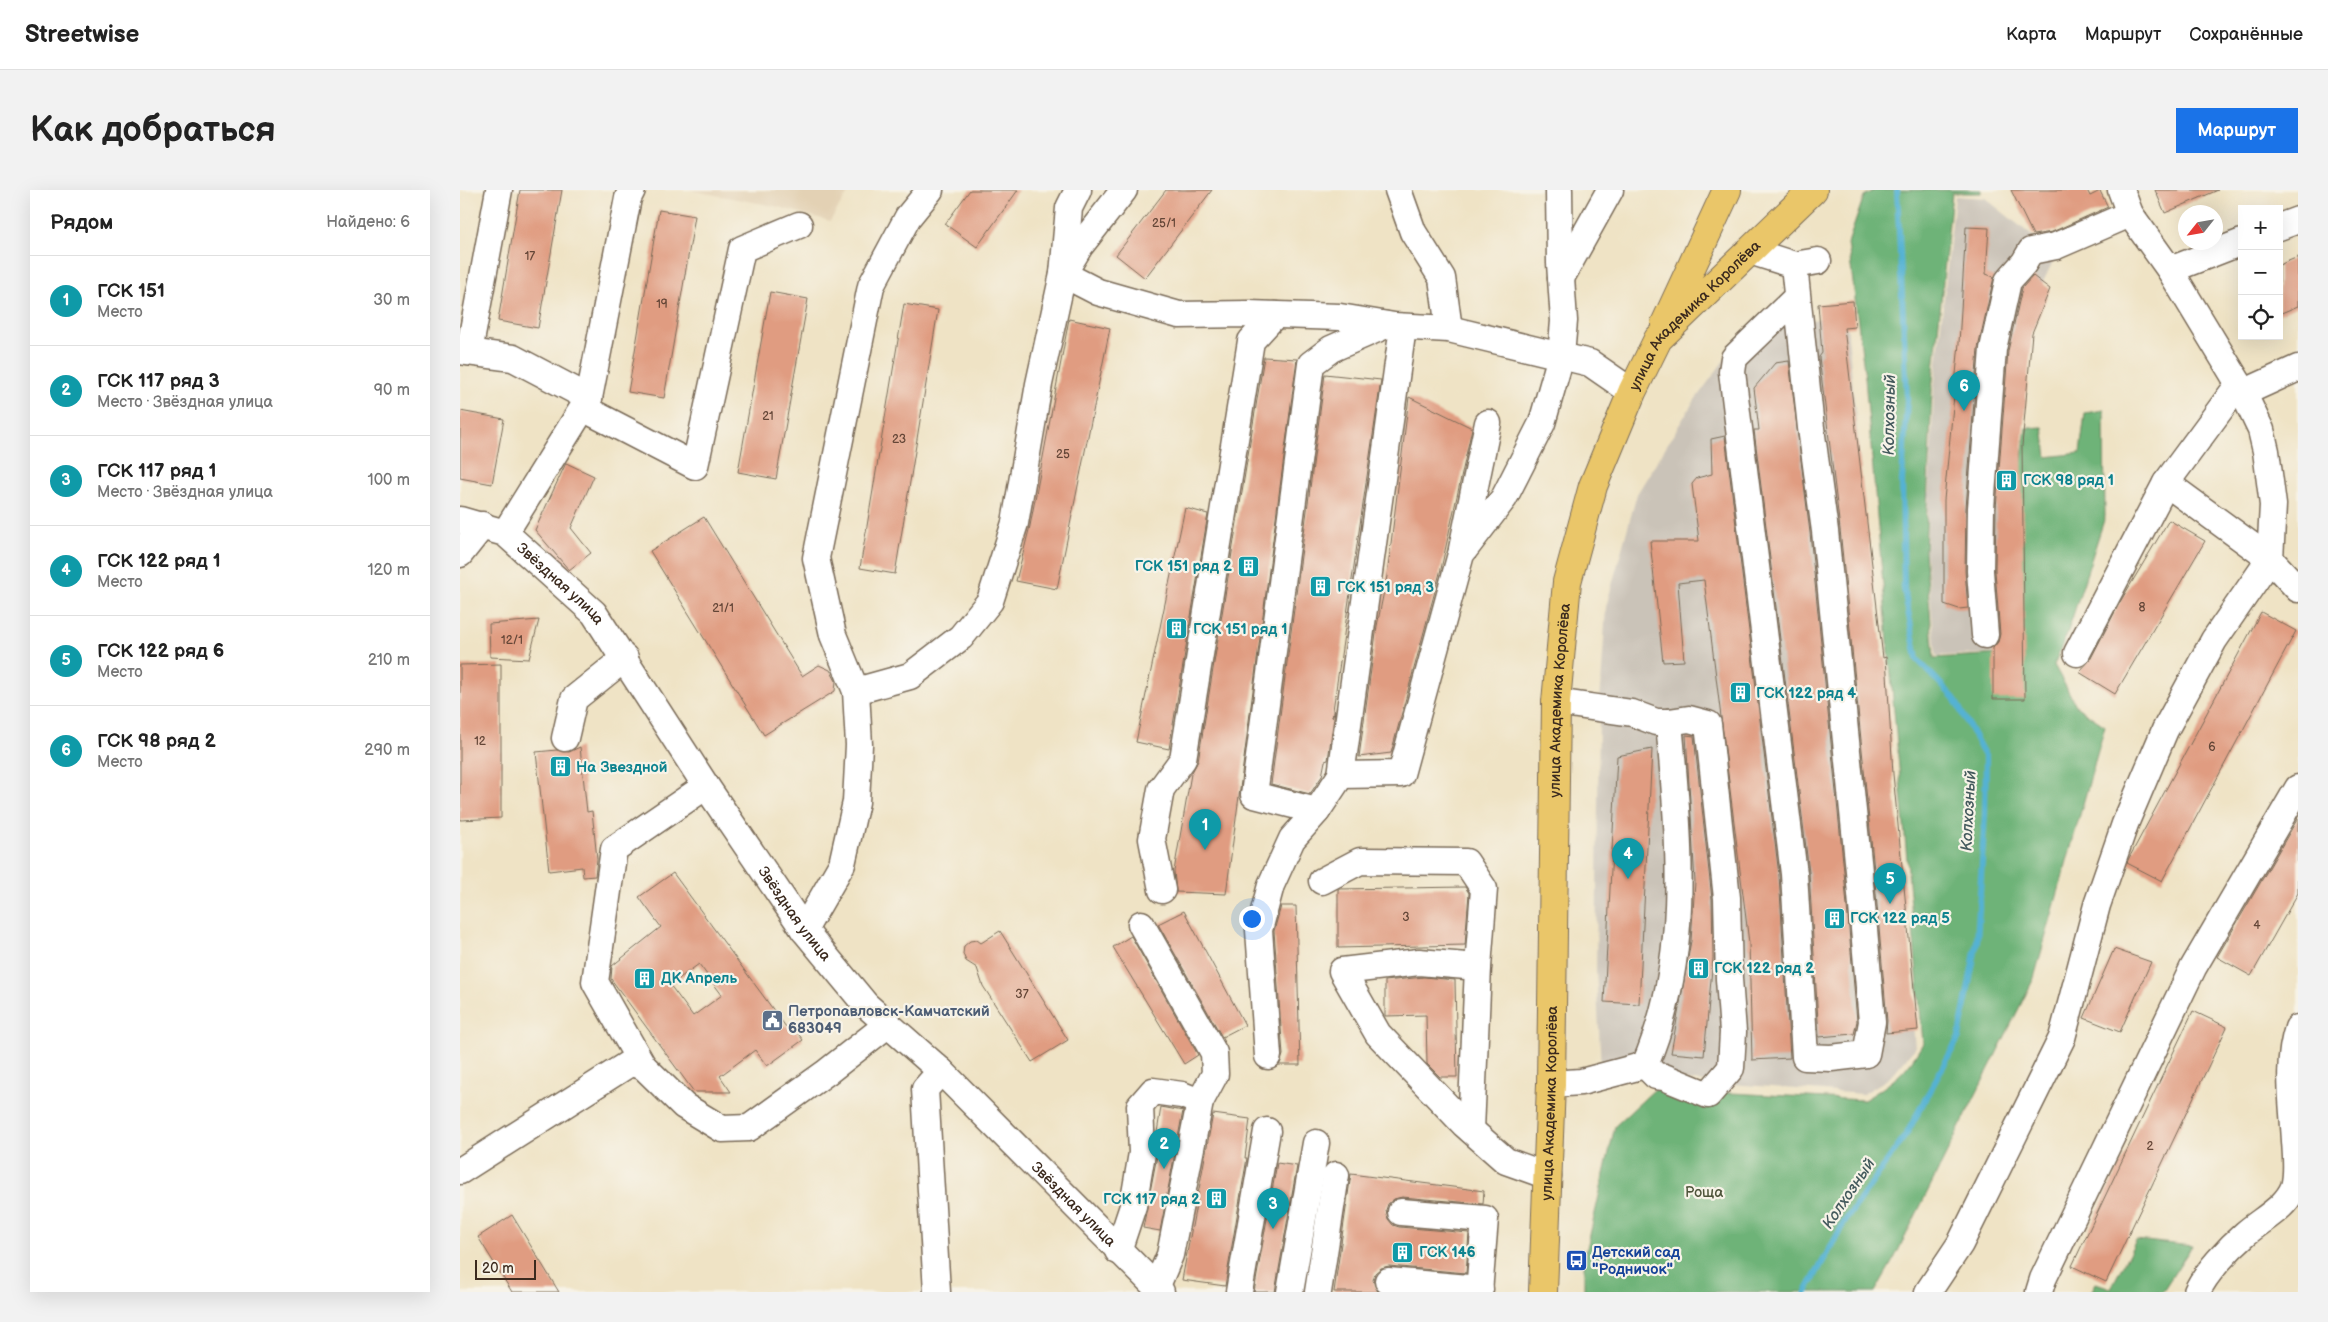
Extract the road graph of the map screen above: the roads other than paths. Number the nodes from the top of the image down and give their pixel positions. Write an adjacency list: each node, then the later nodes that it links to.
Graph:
1 (499, 190): 26 (street)
2 (632, 190): 31 (street)
3 (930, 190): 42 (street)
4 (1078, 190): 20 (street)
5 (1124, 190): 20 (street)
6 (1398, 190): 24 (street)
7 (1559, 190): 19 (street)
8 (1578, 190): 19 (street)
9 (1610, 190): 19 (street)
10 (1727, 190): 25 (main road)
11 (1813, 190): 17 (main road, улица Академика Королёва)
12 (2126, 202): 18 (street); 39 (street)
13 (2298, 220): 15 (street)
14 (799, 225): 31 (street)
15 (2283, 226)
16 (2238, 244): 18 (street)
17 (1750, 251): 21 (street); 25 (main road, улица Академика Королёва)
18 (2170, 270): 29 (street)
19 (1560, 271): 27 (street)
20 (1063, 274): 22 (street); 42 (street)
21 (1796, 298): 21 (street)
22 (1275, 315): 23 (street); 51 (street)
23 (1394, 326): 24 (street); 46 (street); 49 (street)
24 (1449, 329): 27 (street)
25 (1658, 339): 30 (main road, улица Академика Королёва)
26 (464, 351): 31 (street)
27 (1561, 356): 30 (street); 36 (street)
28 (2298, 368): 29 (street)
29 (2241, 389): 33 (street); 37 (street)
30 (1632, 392): 43 (main road, улица Академика Королёва)
31 (586, 403): 34 (street)
32 (1488, 423): 36 (street)
33 (2166, 483): 37 (street); 40 (street)
34 (483, 526): 35 (street); 41 (street, Звёздная улица)
35 (460, 554)
36 (1461, 554): 46 (street)
37 (2270, 560): 38 (street); 79 (street)
38 (2298, 589)
39 (1985, 635)
40 (2077, 653)
41 (625, 658): 45 (street); 47 (street, Звёздная улица)
42 (856, 691): 53 (street)
43 (1556, 702): 44 (street); 61 (main road, улица Академика Королёва)
44 (1669, 722): 58 (street); 58 (street)
45 (566, 738)
46 (1341, 775): 49 (street)
47 (706, 786): 53 (street, Звёздная улица); 59 (street)
48 (2298, 788): 80 (street)
49 (1317, 811): 57 (street)
50 (1322, 881): 54 (street)
51 (1162, 890)
52 (1141, 924): 62 (street)
53 (804, 930): 55 (street, Звёздная улица)
54 (1478, 967): 63 (street); 63 (street)
55 (886, 1025): 59 (street); 60 (street, Звёздная улица)
56 (2298, 1028): 81 (street)
57 (1268, 1056)
58 (1645, 1065): 61 (street)
59 (643, 1066): 66 (street)
60 (941, 1071): 70 (street, Звёздная улица); 74 (street)
61 (1551, 1084): 68 (main road, улица Академика Королёва)
62 (1200, 1102): 70 (street); 72 (street)
63 (1471, 1130): 68 (street)
64 (1267, 1131): 75 (street)
65 (1316, 1144): 76 (street)
66 (460, 1171)
67 (1336, 1175): 77 (street)
68 (1548, 1176): 78 (main road, улица Академика Королёва)
69 (1401, 1212): 73 (street)
70 (1118, 1251): 72 (street, Звёздная улица)
71 (1388, 1281): 73 (street)
72 (1159, 1290)
73 (1479, 1290)
74 (938, 1292)
75 (1239, 1292)
76 (1290, 1292)
77 (1318, 1292)
78 (1543, 1292)
79 (1928, 1292)
80 (2039, 1292)
81 (2197, 1292)

